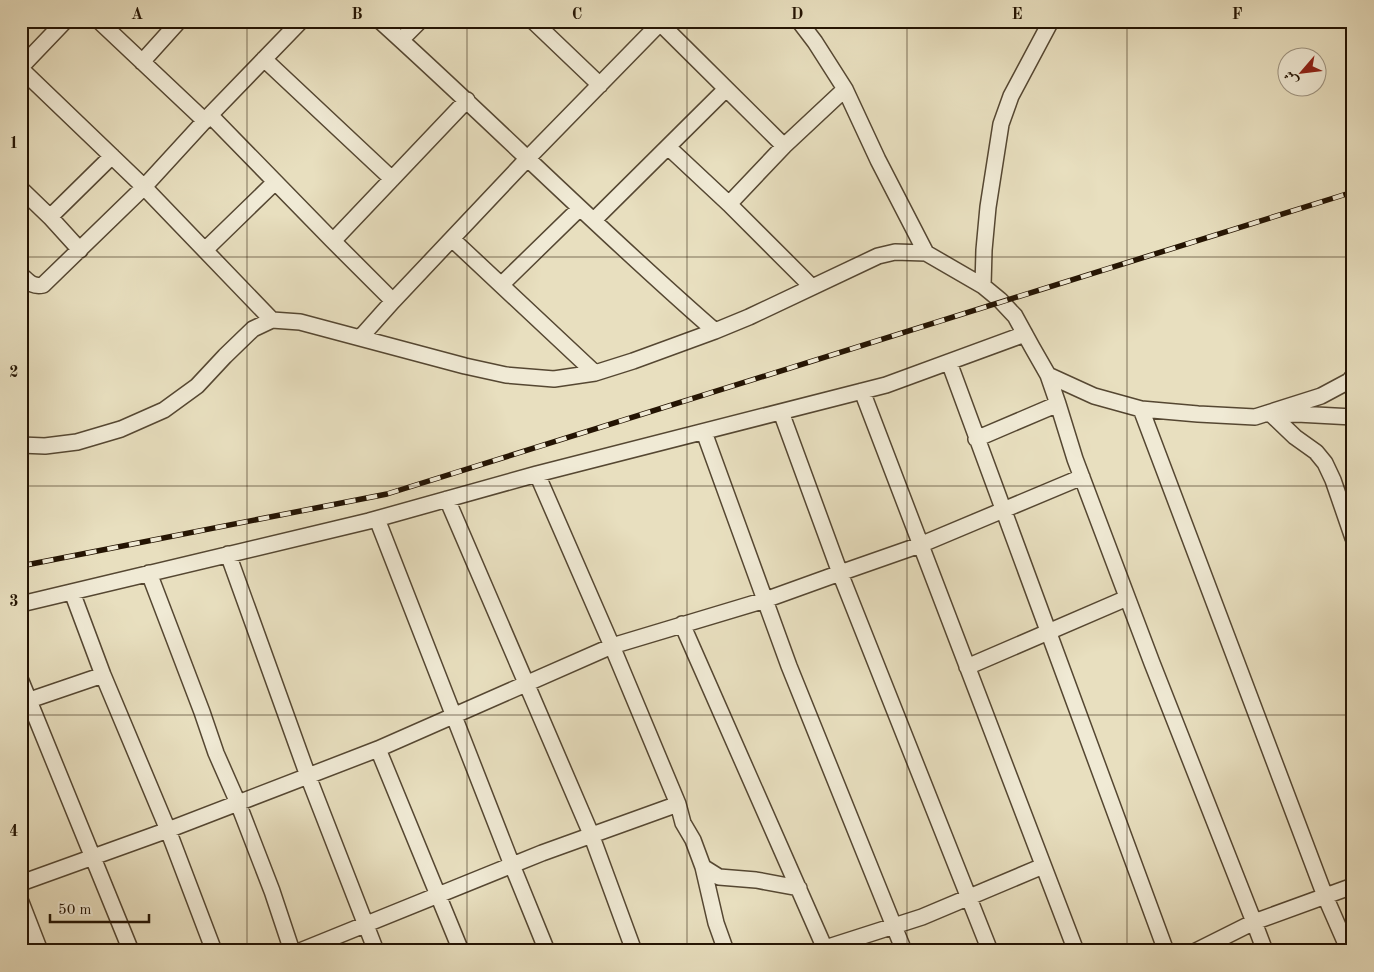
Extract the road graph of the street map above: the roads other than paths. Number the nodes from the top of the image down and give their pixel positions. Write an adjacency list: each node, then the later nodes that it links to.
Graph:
1 (65, 21): 14 (street)
2 (99, 21): 13 (street)
3 (180, 21): 13 (street)
4 (302, 21): 12 (street)
5 (380, 21): 11 (street)
6 (420, 21): 11 (street)
7 (799, 21): 17 (street)
8 (534, 22): 15 (street)
9 (661, 22): 15 (street); 16 (street)
10 (1045, 24): 39 (street)
11 (401, 40): 18 (street)
12 (264, 59): 19 (street); 24 (street)
13 (142, 62): 19 (street)
14 (21, 68): 22 (street)
15 (600, 84): 23 (street)
16 (726, 89): 20 (street); 21 (street)
17 (845, 90): 20 (street); 36 (street)
18 (467, 100): 23 (street); 24 (street)
19 (207, 118): 25 (street); 26 (street)
20 (784, 146): 28 (street)
21 (668, 147): 28 (street); 31 (street)
22 (112, 156): 26 (street); 30 (street)
23 (528, 158): 29 (street); 32 (street)
24 (392, 179): 33 (street)
25 (275, 182): 33 (street); 35 (street)
26 (144, 188): 34 (street); 35 (street)
27 (21, 189): 30 (street)
28 (729, 204): 40 (street)
29 (580, 208): 31 (street); 38 (street)
30 (50, 217): 34 (street)
31 (594, 220): 43 (street)
32 (452, 239): 38 (street); 41 (street)
33 (333, 241): 41 (street)
34 (80, 250): 37 (street)
35 (205, 250): 42 (street)
36 (926, 253): 39 (street); 40 (street)
37 (21, 275)
38 (501, 285): 47 (street)
39 (984, 286): 44 (street)
40 (812, 287): 43 (street)
41 (393, 301): 45 (street)
42 (272, 320): 45 (street); 59 (street)
43 (715, 331): 47 (street)
44 (1025, 334): 46 (street); 48 (street)
45 (360, 338): 47 (street)
46 (949, 362): 50 (street); 58 (street)
47 (595, 373)
48 (1048, 375): 51 (street); 52 (street)
49 (1353, 376): 54 (street)
50 (862, 391): 53 (street); 66 (street)
51 (1058, 404): 58 (street); 61 (street)
52 (1141, 409): 54 (street); 97 (street)
53 (781, 412): 57 (street); 69 (street)
54 (1255, 416): 55 (street)
55 (1272, 416): 56 (street); 65 (street)
56 (1353, 417)
57 (704, 432): 60 (street); 72 (street)
58 (976, 439): 63 (street)
59 (21, 445)
60 (537, 474): 62 (street); 76 (street)
61 (1082, 477): 63 (street); 71 (street)
62 (447, 499): 64 (street); 80 (street)
63 (1003, 509): 66 (street); 75 (street)
64 (377, 519): 67 (street); 82 (street)
65 (1353, 538)
66 (920, 544): 69 (street); 77 (street)
67 (228, 554): 68 (street); 84 (street)
68 (149, 573): 70 (street); 85 (street)
69 (840, 573): 72 (street); 98 (street)
70 (72, 592): 73 (street); 78 (street)
71 (1128, 598): 75 (street); 100 (street)
72 (765, 600): 74 (street); 102 (street)
73 (21, 604)
74 (682, 624): 76 (street); 95 (street)
75 (1049, 632): 77 (street); 117 (street)
76 (612, 646): 80 (street); 86 (street)
77 (967, 667): 91 (street)
78 (103, 675): 81 (street); 87 (street)
79 (21, 681): 81 (street)
80 (526, 684): 82 (street); 88 (street)
81 (25, 701): 89 (street)
82 (454, 715): 83 (street); 90 (street)
83 (378, 749): 84 (street); 96 (street)
84 (308, 776): 85 (street); 101 (street)
85 (238, 803): 87 (street); 107 (street)
86 (678, 804): 88 (street); 92 (street)
87 (168, 830): 89 (street); 106 (street)
88 (591, 834): 90 (street); 112 (street)
89 (93, 857): 93 (street); 105 (street)
90 (512, 866): 96 (street); 111 (street)
91 (1043, 866): 98 (street); 116 (street)
92 (703, 867): 95 (street); 113 (street)
93 (21, 883)
94 (1353, 886): 97 (street)
95 (799, 888): 103 (street)
96 (438, 896): 101 (street); 110 (street)
97 (1325, 896): 100 (street); 120 (street)
98 (968, 897): 102 (street); 115 (street)
99 (21, 902): 104 (street)
100 (1254, 922): 118 (street); 119 (street)
101 (366, 925): 108 (street); 109 (street)
102 (894, 926): 103 (street); 114 (street)
103 (822, 950)
104 (40, 951)
105 (131, 951)
106 (214, 951)
107 (292, 951)
108 (300, 951)
109 (376, 951)
110 (461, 951)
111 (547, 951)
112 (634, 951)
113 (726, 951)
114 (904, 951)
115 (990, 951)
116 (1076, 951)
117 (1166, 951)
118 (1196, 951)
119 (1265, 951)
120 (1349, 951)

